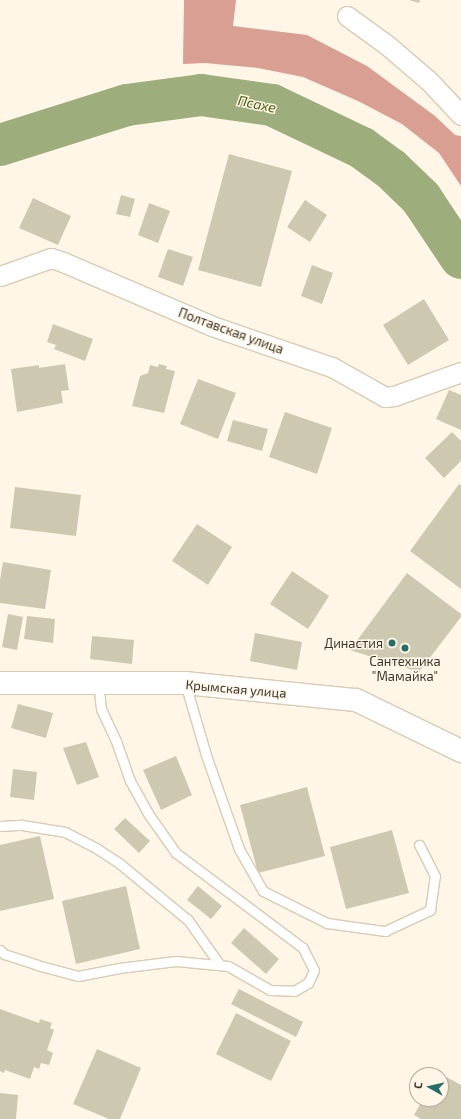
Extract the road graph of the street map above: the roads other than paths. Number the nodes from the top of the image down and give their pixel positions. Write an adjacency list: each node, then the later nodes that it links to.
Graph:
1 (348, 16): 2 (street)
2 (461, 115)
3 (0, 276): 4 (street, Полтавская улица)
4 (461, 372)
5 (98, 682): 6 (street, Крымская улица); 7 (street, Крымская улица); 12 (lane)
6 (0, 683)
7 (185, 684): 8 (street, Крымская улица); 10 (lane)
8 (461, 751)
9 (0, 826): 12 (lane)
10 (419, 845)
11 (0, 950): 12 (lane)
12 (220, 965)

